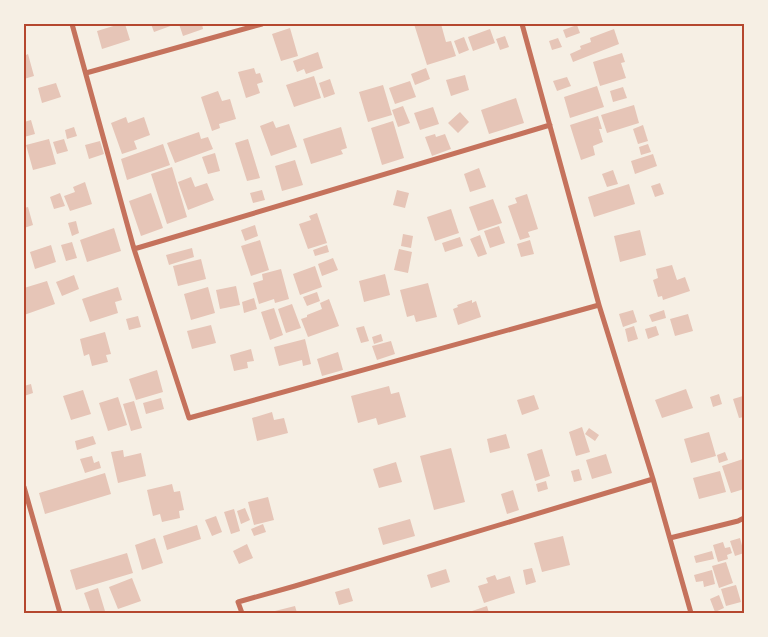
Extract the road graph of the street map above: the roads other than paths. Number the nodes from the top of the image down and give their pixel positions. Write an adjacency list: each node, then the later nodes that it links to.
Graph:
1 (72, 24): 4 (street)
2 (262, 24): 4 (street)
3 (522, 24): 5 (street)
4 (86, 73): 6 (street)
5 (550, 125): 6 (street); 7 (street)
6 (134, 249): 7 (street)
7 (599, 305): 8 (street)
8 (653, 479): 11 (street); 13 (street)
9 (24, 486): 12 (street)
10 (744, 518): 11 (street)
11 (670, 538): 14 (street)
12 (60, 613)
13 (242, 613)
14 (691, 613)

